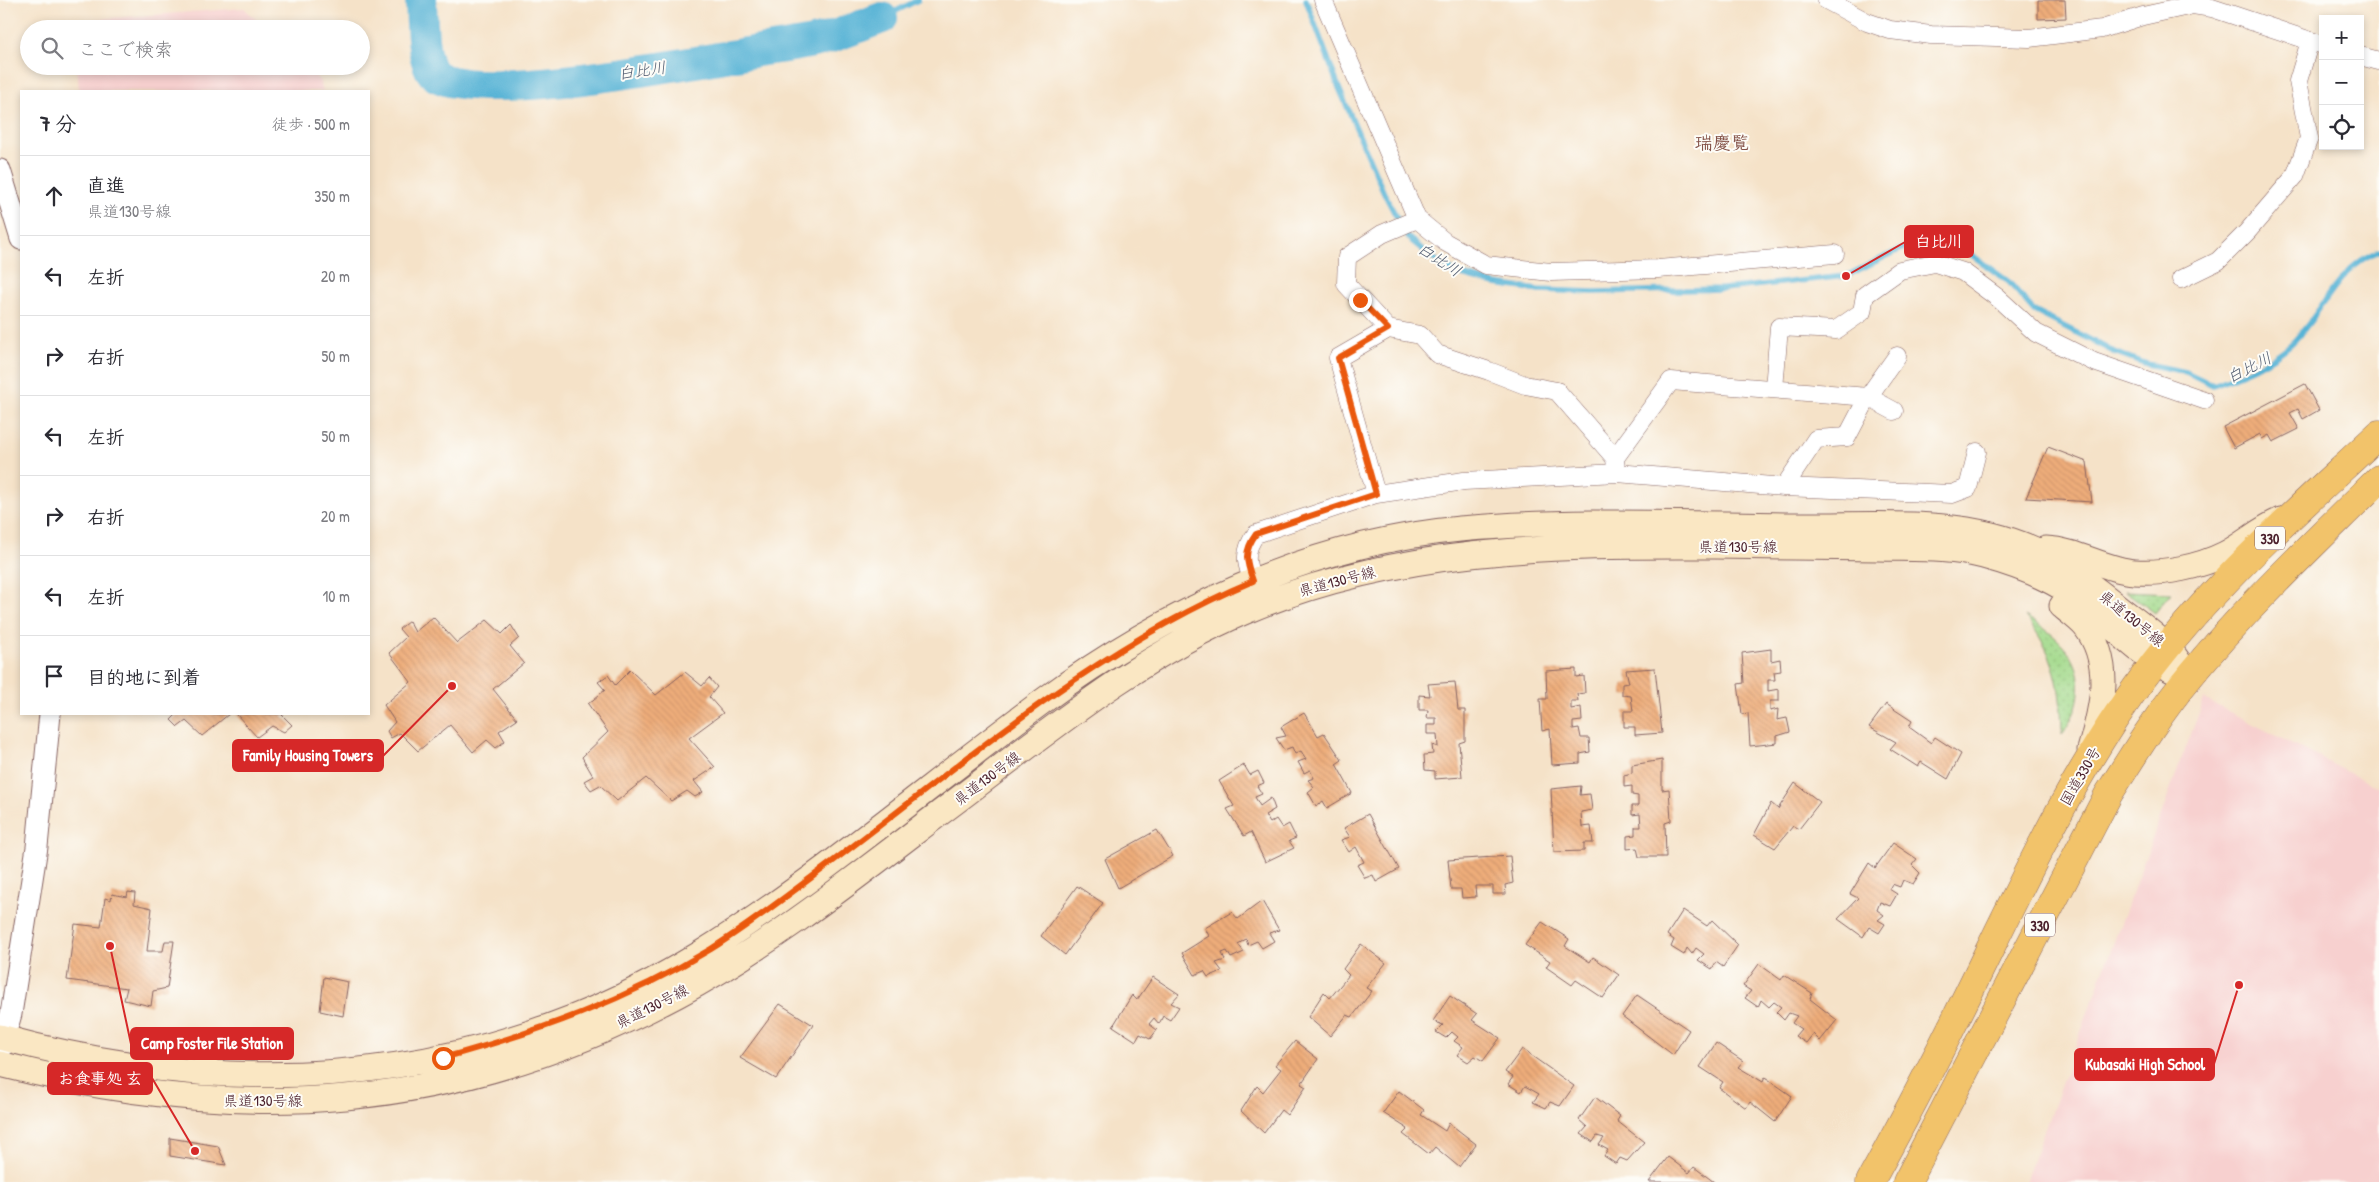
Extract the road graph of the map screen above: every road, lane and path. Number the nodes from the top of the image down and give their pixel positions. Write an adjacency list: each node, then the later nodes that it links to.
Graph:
1 (1323, 0): 7 (street)
2 (1826, 0): 3 (street)
3 (2316, 43): 10 (street)
4 (2364, 57): 5 (street)
5 (2379, 61)
6 (0, 170): 8 (street)
7 (1415, 220): 9 (street); 11 (street)
8 (20, 236)
9 (1834, 254)
10 (2181, 279)
11 (1388, 329): 19 (street); 22 (street)
12 (1897, 356): 14 (street)
13 (1774, 389): 14 (street); 15 (street); 19 (street)
14 (1868, 396): 16 (street); 21 (street)
15 (2204, 400)
16 (1894, 411)
17 (2379, 434): 23 (highway, 国道330号 / 330)
18 (1977, 452): 21 (street)
19 (1616, 466): 21 (street); 22 (street)
20 (2379, 479): 29 (highway, 330)
21 (1784, 487)
22 (1376, 494): 26 (street)
23 (2294, 515): 24 (main road); 28 (highway, 国道330号 / 330)
24 (2034, 549): 26 (main road, 県道130号線); 28 (main road, 県道130号線)
25 (1986, 557): 27 (main road, 県道130号線); 28 (main road, 県道130号線); 31 (main road)
26 (1253, 581): 27 (street); 34 (main road, 県道130号線)
27 (1263, 604): 35 (main road, 県道130号線)
28 (2161, 655): 29 (main road, 県道130号線); 31 (highway, 国道330号 / 330)
29 (2189, 677): 37 (highway, 330)
30 (50, 715): 32 (street)
31 (2087, 762): 36 (highway, 国道330号 / 330)
32 (21, 950): 33 (street); 34 (street)
33 (0, 977)
34 (1, 1043)
35 (0, 1064)
36 (1870, 1182)
37 (1907, 1182)

